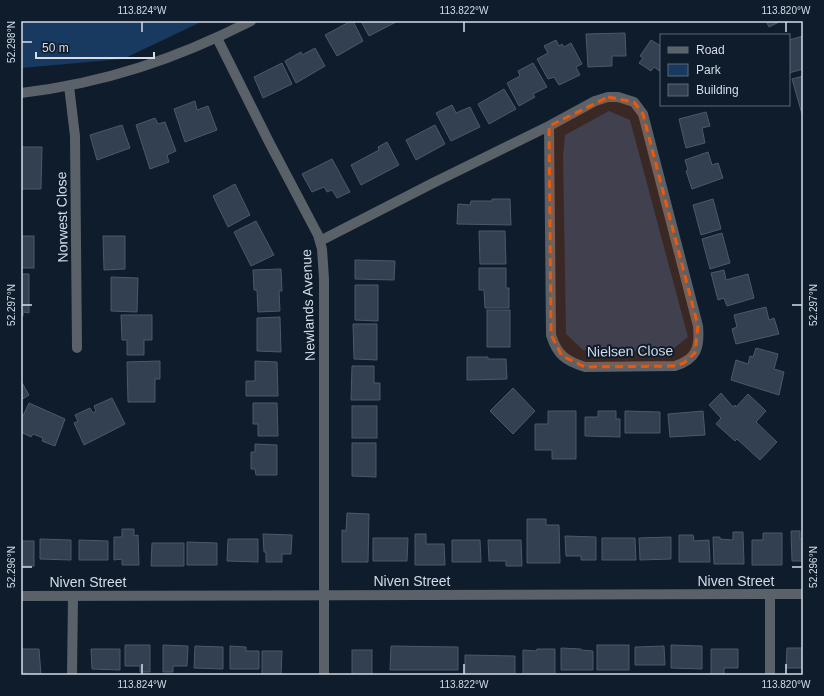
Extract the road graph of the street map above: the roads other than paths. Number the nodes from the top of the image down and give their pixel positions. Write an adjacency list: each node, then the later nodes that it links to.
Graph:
1 (251, 21): 2 (street)
2 (217, 38): 3 (street); 6 (street, Newlands Avenue)
3 (69, 86): 4 (street); 7 (street, Norwest Close)
4 (21, 92)
5 (549, 126): 5 (street, Nielsen Close); 6 (street, Nielsen Close)
6 (320, 241): 10 (street, Newlands Avenue)
7 (77, 348)
8 (770, 594): 9 (street, Niven Street); 10 (street, Niven Street); 15 (street)
9 (803, 594)
10 (324, 595): 12 (street, Niven Street); 14 (street, Newlands Avenue)
11 (21, 596): 12 (street, Niven Street)
12 (73, 596): 13 (street)
13 (72, 675)
14 (324, 675)
15 (770, 675)

